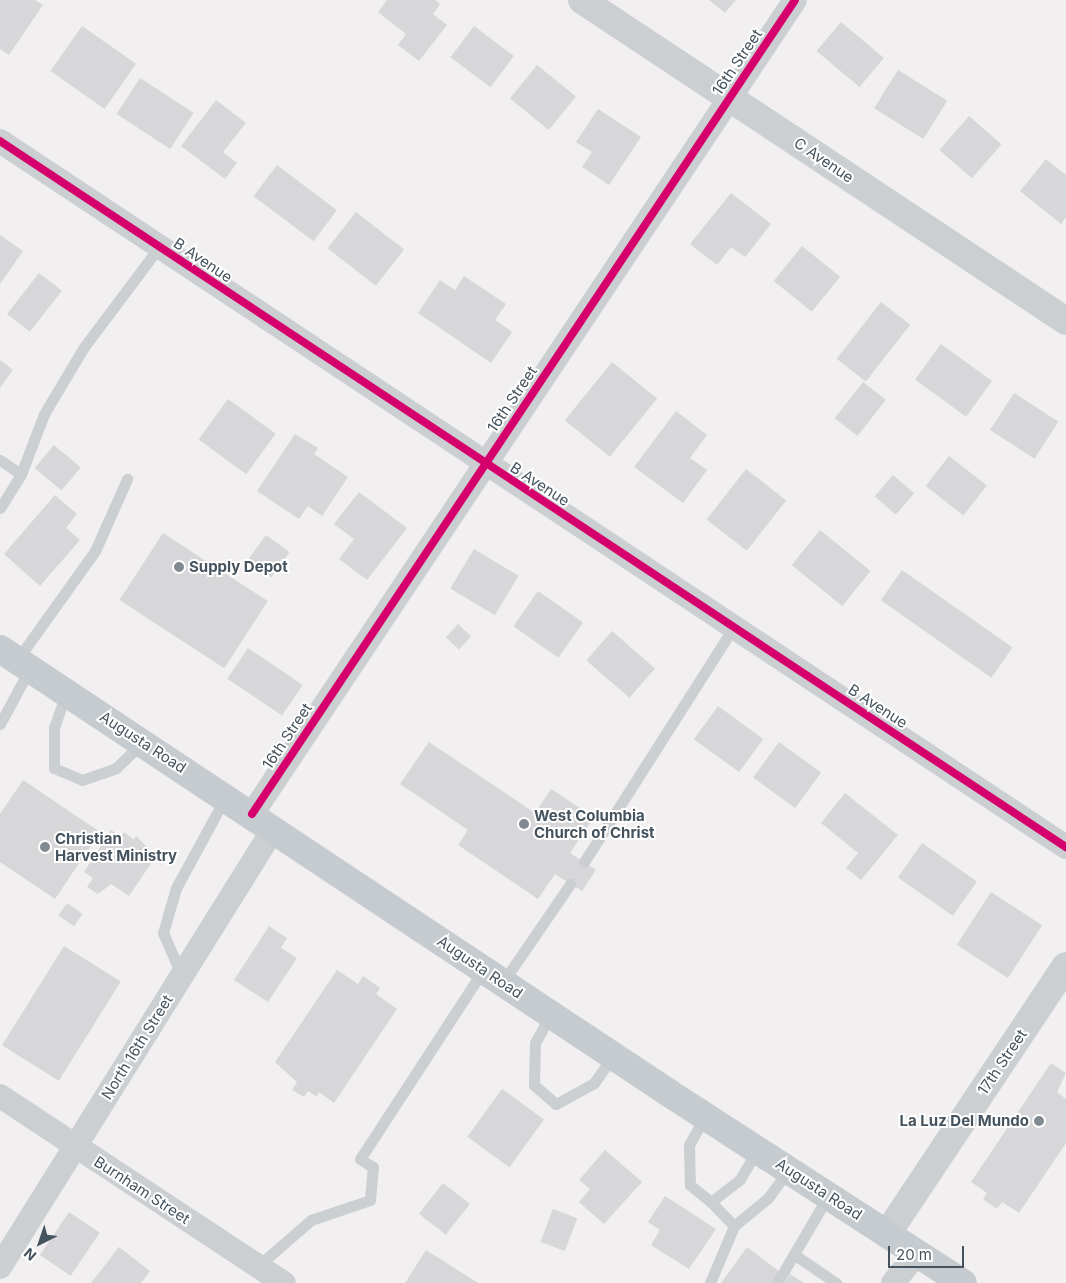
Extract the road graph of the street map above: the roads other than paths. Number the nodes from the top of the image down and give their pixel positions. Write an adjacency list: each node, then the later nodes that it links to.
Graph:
1 (582, 0): 3 (street, C Avenue)
2 (795, 0): 3 (street, 16th Street)
3 (730, 97): 6 (street, C Avenue); 8 (street, 16th Street)
4 (0, 141): 5 (street, B Avenue)
5 (159, 247): 8 (street, B Avenue); 9 (lane)
6 (1066, 321)
7 (0, 460): 9 (lane)
8 (485, 465): 12 (street, B Avenue); 18 (street, 16th Street)
9 (21, 474): 11 (lane)
10 (127, 479): 13 (lane)
11 (0, 508)
12 (733, 628): 19 (street, B Avenue); 20 (lane)
13 (16, 659): 14 (main road, Augusta Road); 15 (lane)
14 (66, 692): 16 (main road, Augusta Road); 16 (lane)
15 (0, 724)
16 (143, 742): 17 (main road, Augusta Road)
17 (226, 797): 18 (main road, Augusta Road); 23 (lane)
18 (263, 821): 23 (street, North 16th Street); 24 (main road, Augusta Road)
19 (1066, 847)
20 (584, 862)
21 (570, 884): 24 (lane)
22 (1066, 966): 35 (street, 17th Street)
23 (182, 976): 29 (street, North 16th Street)
24 (493, 976): 25 (main road, Augusta Road); 38 (lane)
25 (551, 1014): 26 (main road, Augusta Road); 26 (lane)
26 (613, 1056): 28 (main road, Augusta Road)
27 (0, 1096): 29 (street, Burnham Street)
28 (705, 1116): 30 (main road, Augusta Road); 33 (lane)
29 (75, 1146): 38 (street, Burnham Street); 39 (street, North 16th Street)
30 (758, 1149): 31 (main road, Augusta Road); 33 (lane)
31 (789, 1169): 32 (main road, Augusta Road); 34 (lane)
32 (829, 1195): 35 (main road, Augusta Road); 37 (lane)
33 (712, 1202): 34 (lane)
34 (734, 1226): 41 (lane)
35 (887, 1234): 36 (main road, Augusta Road)
36 (917, 1253): 44 (street); 45 (main road, Augusta Road)
37 (795, 1255): 42 (lane); 43 (lane)
38 (258, 1266): 40 (street, Burnham Street)
39 (0, 1267)
40 (284, 1283)
41 (710, 1283)
42 (778, 1283)
43 (836, 1283)
44 (893, 1283)
45 (962, 1283)

